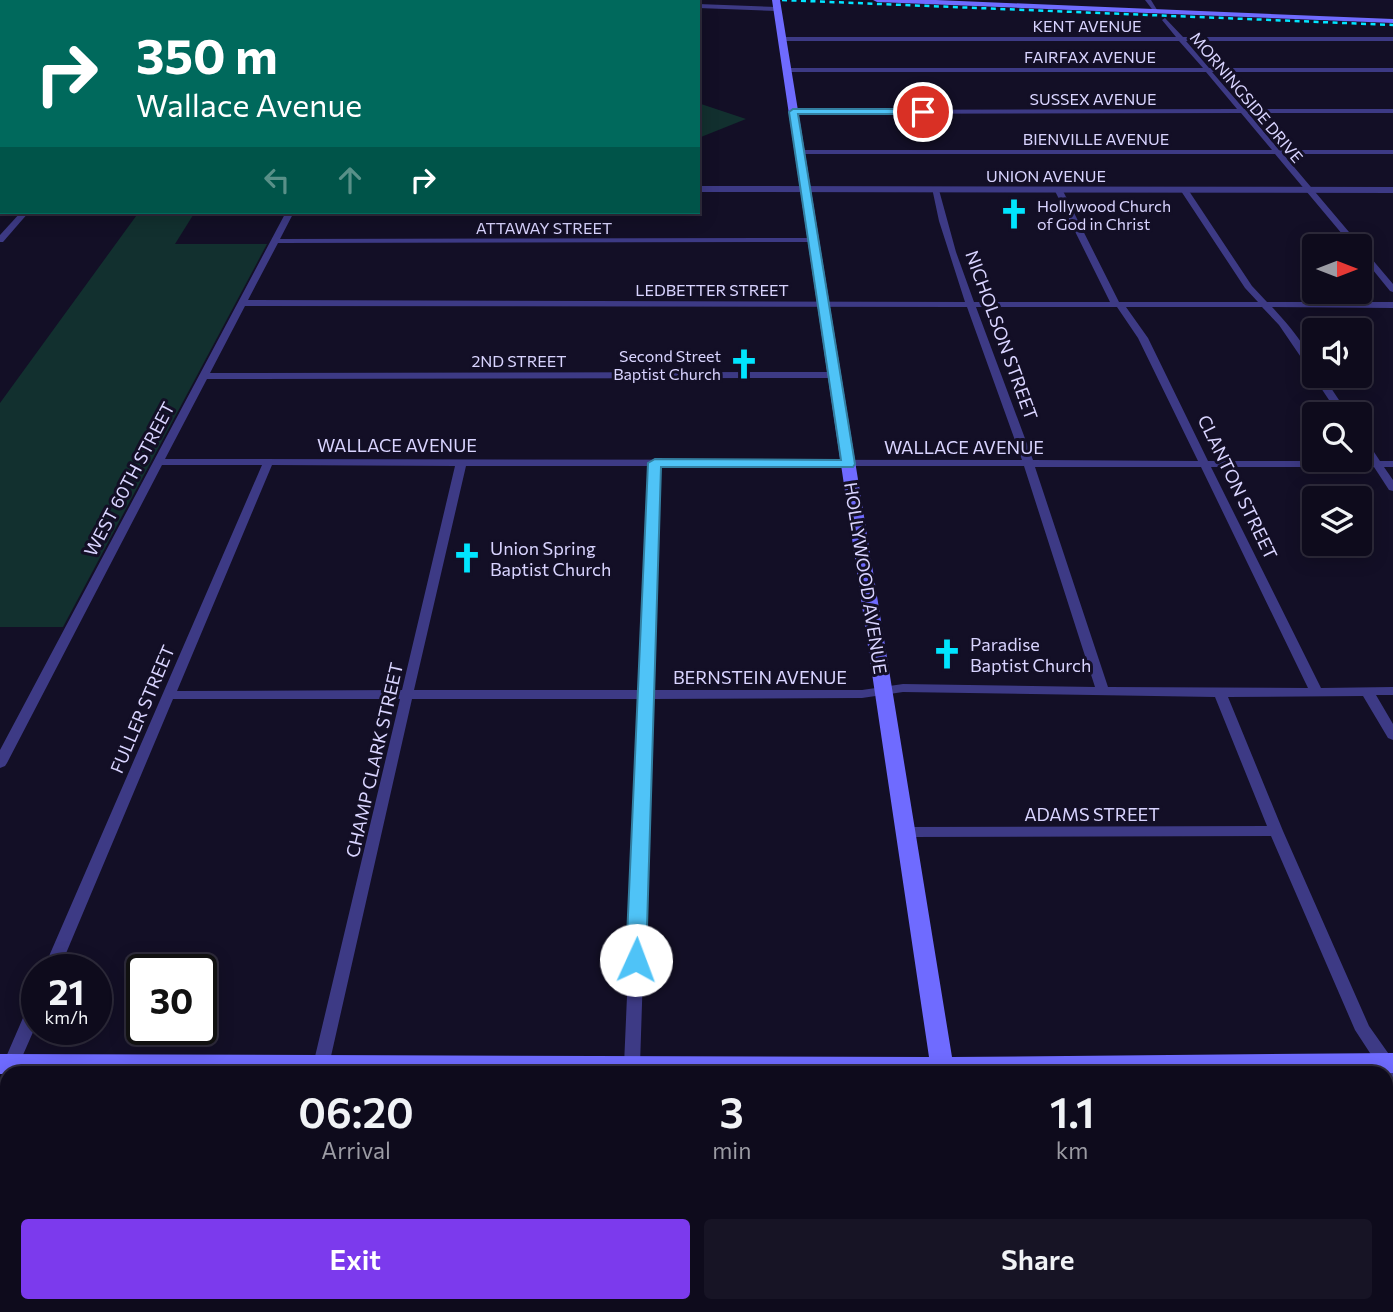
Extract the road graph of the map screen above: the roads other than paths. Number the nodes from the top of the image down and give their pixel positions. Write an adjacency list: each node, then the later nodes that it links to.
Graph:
1 (877, 0): 5 (main road)
2 (1148, 0): 5 (street)
3 (777, 4): 4 (street); 8 (main road, HOLLYWOOD AVENUE)
4 (700, 6)
5 (1157, 12): 7 (main road)
6 (1165, 20): 9 (street, MORNINGSIDE DRIVE)
7 (1393, 21)
8 (782, 39): 9 (street, KENT AVENUE); 11 (main road, HOLLYWOOD AVENUE)
9 (1181, 39): 10 (street, KENT AVENUE); 13 (street, MORNINGSIDE DRIVE)
10 (1393, 39)
11 (787, 70): 13 (street, FAIRFAX AVENUE); 16 (main road, HOLLYWOOD AVENUE)
12 (1393, 70): 13 (street, FAIRFAX AVENUE)
13 (1207, 71): 14 (street, MORNINGSIDE DRIVE)
14 (1241, 111): 15 (street, SUSSEX AVENUE); 16 (street, SUSSEX AVENUE); 18 (street, MORNINGSIDE DRIVE)
15 (1393, 111)
16 (793, 112): 17 (main road, HOLLYWOOD AVENUE)
17 (799, 152): 18 (street, BIENVILLE AVENUE); 21 (main road, HOLLYWOOD AVENUE)
18 (1275, 152): 19 (street, BIENVILLE AVENUE); 26 (street, MORNINGSIDE DRIVE)
19 (1393, 152)
20 (700, 189): 21 (street, UNION AVENUE)
21 (805, 190): 22 (street, UNION AVENUE); 31 (main road, HOLLYWOOD AVENUE)
22 (935, 190): 24 (street, UNION AVENUE); 37 (street, NICHOLSON STREET)
23 (1393, 190): 26 (street, UNION AVENUE)
24 (1059, 191): 25 (street, UNION AVENUE); 38 (street, CLANTON STREET)
25 (1185, 191): 26 (street, UNION AVENUE); 39 (street)
26 (1309, 191): 29 (street, MORNINGSIDE DRIVE)
27 (23, 214): 30 (street)
28 (288, 214): 32 (street, WEST 60TH STREET)
29 (1347, 234)
30 (0, 240)
31 (813, 240): 32 (street, ATTAWAY STREET); 36 (main road, HOLLYWOOD AVENUE)
32 (274, 241): 35 (street, WEST 60TH STREET)
33 (1372, 264): 34 (street)
34 (1393, 289)
35 (242, 303): 36 (street, LEDBETTER STREET); 43 (street, WEST 60TH STREET)
36 (823, 303): 37 (street, LEDBETTER STREET); 42 (main road, HOLLYWOOD AVENUE)
37 (972, 305): 38 (street, LEDBETTER STREET); 53 (street, NICHOLSON STREET)
38 (1118, 305): 39 (street, LEDBETTER STREET); 51 (street, CLANTON STREET)
39 (1265, 305): 40 (street, LEDBETTER STREET); 41 (street)
40 (1393, 305)
41 (1302, 352)
42 (834, 375): 43 (street, 2ND STREET); 50 (main road, HOLLYWOOD AVENUE)
43 (203, 376): 45 (street, WEST 60TH STREET)
44 (1372, 457): 49 (street)
45 (158, 462): 46 (street, WALLACE AVENUE); 65 (street, WEST 60TH STREET)
46 (268, 463): 47 (street, WALLACE AVENUE); 61 (street, FULLER STREET)
47 (461, 463): 48 (street, WALLACE AVENUE); 62 (street, CHAMP CLARK STREET)
48 (655, 463): 50 (street, WALLACE AVENUE); 63 (street)
49 (1376, 463): 51 (street, WALLACE AVENUE); 52 (street, WALLACE AVENUE); 54 (street)
50 (848, 464): 53 (street, WALLACE AVENUE); 55 (main road, HOLLYWOOD AVENUE)
51 (1203, 464): 53 (street, WALLACE AVENUE); 56 (street, CLANTON STREET)
52 (1393, 464)
53 (1028, 465): 59 (street, NICHOLSON STREET)
54 (1393, 488)
55 (883, 689): 59 (street, BERNSTEIN AVENUE); 63 (street, BERNSTEIN AVENUE); 67 (main road, HOLLYWOOD AVENUE)
56 (1316, 691): 57 (street, BERNSTEIN AVENUE); 60 (street, BERNSTEIN AVENUE)
57 (1367, 691): 58 (street, BERNSTEIN AVENUE); 64 (street)
58 (1393, 691)
59 (1103, 692): 60 (street, BERNSTEIN AVENUE)
60 (1220, 694): 66 (street)
61 (168, 695): 62 (street, BERNSTEIN AVENUE); 68 (street, FULLER STREET)
62 (407, 695): 63 (street, BERNSTEIN AVENUE); 71 (street, CHAMP CLARK STREET)
63 (646, 695): 72 (street)
64 (1393, 735)
65 (0, 763)
66 (1276, 831): 67 (street, ADAMS STREET); 77 (street)
67 (907, 832): 76 (main road, HOLLYWOOD AVENUE)
68 (58, 954)
69 (21, 1035): 70 (street)
70 (6, 1064): 71 (main road)
71 (321, 1065): 73 (main road)
72 (632, 1065): 74 (main road); 75 (main road)
73 (339, 1066)
74 (572, 1066)
75 (641, 1066)
76 (942, 1066)
77 (1389, 1066)

